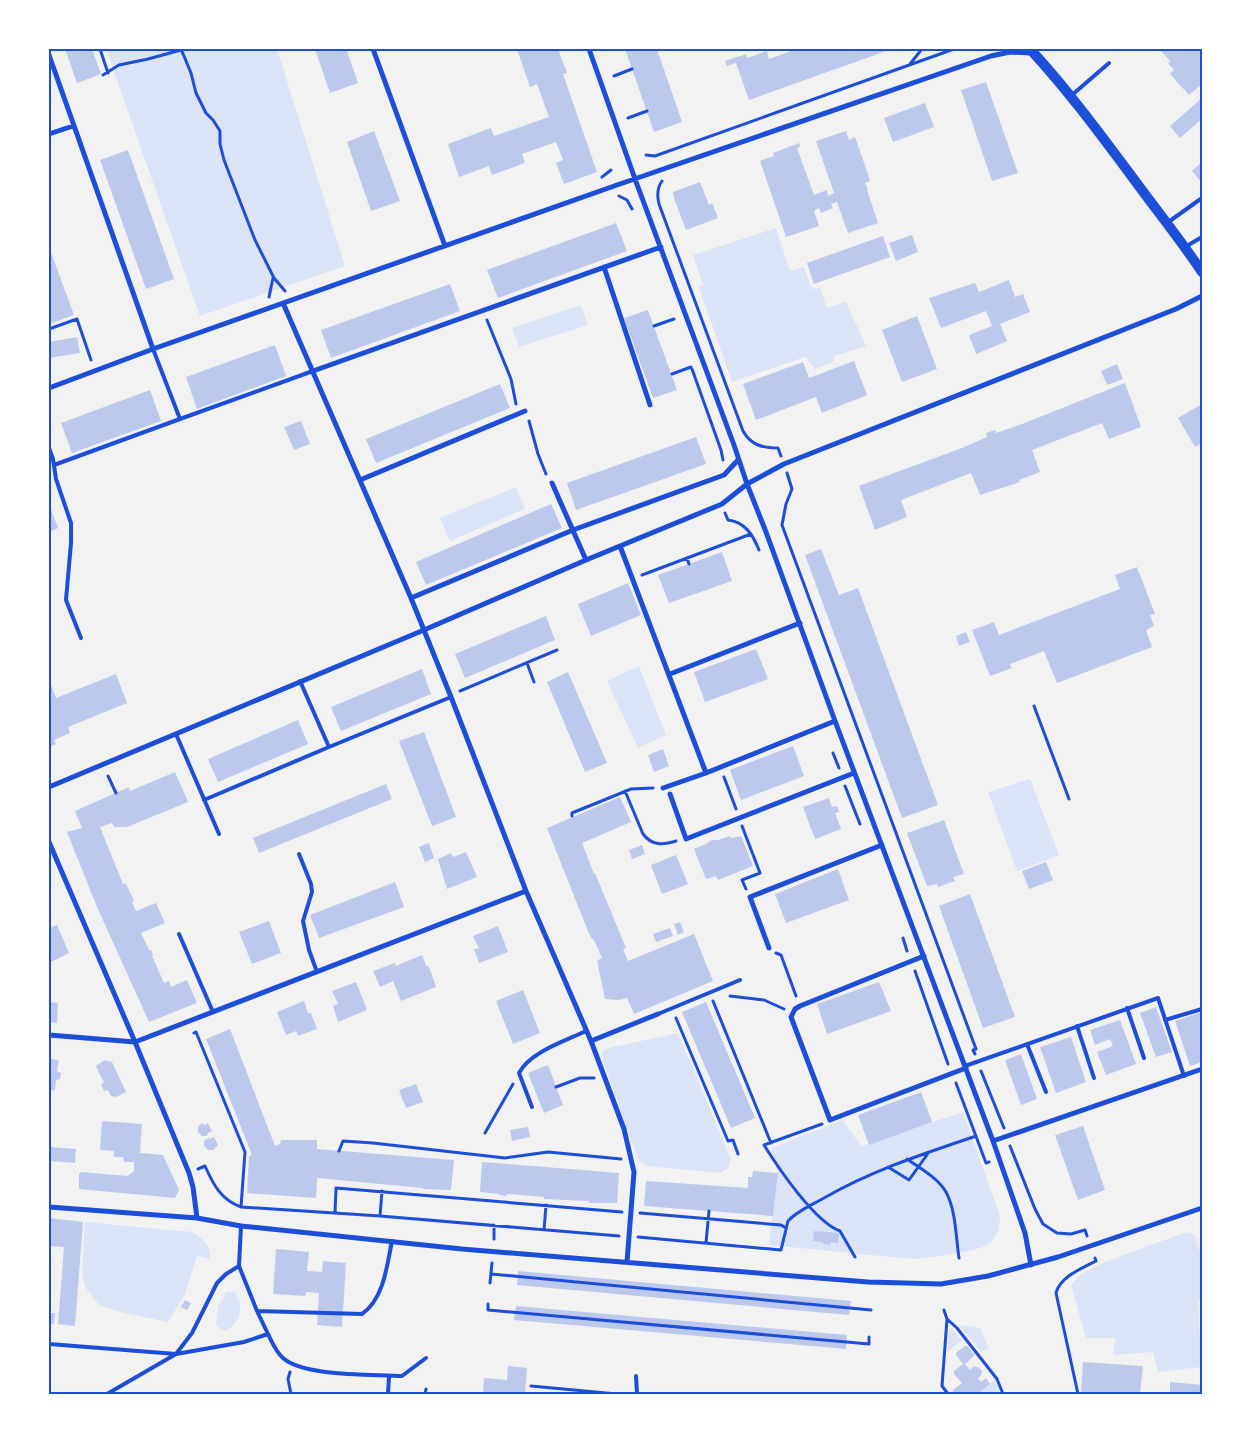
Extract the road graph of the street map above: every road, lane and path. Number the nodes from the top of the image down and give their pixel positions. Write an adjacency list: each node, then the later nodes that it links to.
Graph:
1 (100, 49): 12 (path)
2 (181, 49): 12 (path); 33 (path)
3 (373, 49): 28 (street)
4 (589, 49): 22 (street)
5 (922, 49): 9 (path)
6 (954, 49): 9 (path)
7 (1032, 51): 15 (main road); 22 (street)
8 (49, 54): 18 (street)
9 (910, 64): 20 (path)
10 (1109, 64): 15 (lane)
11 (632, 69): 14 (path)
12 (108, 72): 13 (path)
13 (103, 75)
14 (614, 76)
15 (1070, 96): 26 (main road)
16 (647, 111): 17 (path)
17 (628, 118)
18 (73, 126): 19 (street); 42 (street)
19 (49, 134)
20 (646, 155)
21 (665, 178): 55 (path)
22 (635, 179): 28 (street); 29 (street)
23 (621, 196): 25 (path)
24 (1202, 198): 26 (lane)
25 (634, 212)
26 (1167, 223): 30 (main road)
27 (1202, 237): 30 (lane)
28 (445, 246): 37 (street)
29 (661, 247): 31 (street); 54 (street)
30 (1185, 247): 32 (main road)
31 (604, 267): 38 (street); 49 (street)
32 (1202, 272)
33 (274, 278): 34 (path); 36 (path)
34 (286, 291)
35 (1202, 296): 55 (street)
36 (269, 297)
37 (283, 303): 42 (street); 46 (street)
38 (482, 311): 46 (street); 51 (path)
39 (654, 326): 40 (path)
40 (676, 327)
41 (49, 329): 44 (path)
42 (153, 349): 48 (street); 52 (lane)
43 (688, 359): 45 (path)
44 (91, 360)
45 (691, 367): 47 (path); 57 (path)
46 (313, 371): 52 (lane); 58 (street)
47 (672, 374)
48 (49, 388)
49 (650, 405)
50 (525, 411): 51 (street); 59 (path)
51 (516, 415): 58 (street)
52 (180, 419): 56 (lane)
53 (49, 448): 56 (lane)
54 (738, 460): 57 (street); 60 (street)
55 (784, 464): 60 (street); 132 (path)
56 (54, 465): 73 (lane)
57 (724, 475): 62 (street)
58 (360, 480): 70 (street)
59 (552, 483): 62 (street)
60 (747, 484): 61 (street); 71 (street)
61 (722, 504): 63 (path); 64 (street)
62 (573, 530): 67 (street); 70 (street)
63 (751, 534): 65 (path); 66 (path)
64 (620, 546): 67 (street); 69 (street)
65 (760, 555)
66 (687, 558): 68 (path); 69 (path)
67 (586, 560): 72 (street)
68 (689, 564)
69 (633, 578): 76 (street)
70 (411, 598): 72 (street)
71 (800, 624): 76 (street); 81 (street)
72 (424, 630): 77 (street); 79 (street)
73 (82, 638)
74 (557, 650): 75 (path)
75 (527, 662): 78 (path); 79 (path)
76 (670, 674): 86 (street)
77 (300, 681): 82 (street); 83 (lane)
78 (534, 682)
79 (451, 696): 83 (lane); 105 (street)
80 (1034, 706): 95 (path)
81 (835, 721): 85 (street); 87 (street)
82 (176, 734): 90 (street); 96 (lane)
83 (329, 747): 96 (lane)
84 (833, 752): 89 (path)
85 (720, 767): 86 (street); 98 (path)
86 (706, 773): 91 (street)
87 (854, 773): 89 (street); 102 (street)
88 (108, 776): 93 (path)
89 (842, 778): 98 (street); 103 (path)
90 (49, 787)
91 (664, 788): 92 (path)
92 (625, 791): 97 (path); 100 (path)
93 (116, 793)
94 (670, 794): 100 (street)
95 (1069, 798)
96 (204, 800): 99 (lane)
97 (572, 816)
98 (739, 818): 100 (street); 106 (path)
99 (219, 834)
100 (686, 838)
101 (49, 842): 129 (street)
102 (882, 845): 103 (street); 110 (street)
103 (870, 850): 106 (street)
104 (299, 854): 112 (lane)
105 (526, 891): 112 (street); 125 (street)
106 (750, 897): 109 (street)
107 (179, 934): 120 (lane)
108 (902, 934): 111 (path)
109 (769, 948): 116 (path)
110 (924, 956): 111 (street); 133 (street)
111 (911, 961): 116 (street); 135 (path)
112 (317, 972): 120 (street)
113 (740, 980): 114 (lane)
114 (706, 994): 115 (path); 117 (lane)
115 (710, 996): 122 (path); 148 (path)
116 (800, 1006): 122 (street)
117 (672, 1008): 121 (lane); 151 (path)
118 (1127, 1008): 123 (lane); 124 (lane); 131 (lane)
119 (1202, 1009): 123 (lane)
120 (213, 1012): 129 (street)
121 (658, 1014): 128 (street)
122 (791, 1017): 143 (street)
123 (1165, 1020): 137 (lane)
124 (1077, 1026): 130 (lane); 138 (lane)
125 (586, 1031): 128 (street); 136 (lane)
126 (49, 1035): 129 (street)
127 (188, 1035): 162 (path)
128 (591, 1041): 139 (street)
129 (135, 1042): 168 (street)
130 (1028, 1044): 132 (lane); 141 (lane)
131 (1144, 1058)
132 (978, 1062): 133 (lane); 146 (path)
133 (965, 1067): 135 (street); 147 (street)
134 (1202, 1069): 137 (street)
135 (952, 1074): 143 (street); 145 (path)
136 (520, 1076): 142 (lane); 144 (path)
137 (1184, 1076): 146 (street)
138 (1094, 1078)
139 (605, 1080): 140 (path); 153 (street)
140 (556, 1087)
141 (1046, 1092)
142 (532, 1107)
143 (830, 1120): 148 (path)
144 (485, 1133)
145 (976, 1136): 150 (path); 154 (path)
146 (1007, 1136): 147 (street); 175 (path)
147 (993, 1141): 184 (street)
148 (771, 1143): 161 (path)
149 (339, 1150): 153 (path)
150 (929, 1152): 152 (path); 157 (path)
151 (738, 1154)
152 (906, 1159): 156 (path); 157 (path)
153 (632, 1160): 166 (street)
154 (986, 1163)
155 (201, 1167): 162 (path)
156 (887, 1167): 157 (path); 161 (path)
157 (919, 1167): 180 (path)
158 (382, 1192): 159 (path); 165 (path); 167 (path)
159 (546, 1205): 166 (path); 173 (path)
160 (49, 1206): 168 (street)
161 (810, 1206): 172 (path); 179 (path)
162 (241, 1207): 165 (path)
163 (1202, 1208): 184 (street)
164 (709, 1211): 169 (path)
165 (336, 1213): 167 (path)
166 (630, 1213): 169 (path); 174 (street)
167 (380, 1216): 170 (path)
168 (197, 1218): 171 (street)
169 (708, 1219): 172 (path); 178 (path)
170 (494, 1225): 173 (path); 176 (path)
171 (241, 1226): 177 (street); 185 (lane)
172 (786, 1228): 178 (path)
173 (544, 1230): 174 (path)
174 (628, 1236): 178 (path); 182 (street)
175 (1087, 1236)
176 (494, 1239)
177 (392, 1241): 182 (street); 191 (lane)
178 (706, 1243)
179 (855, 1257)
180 (959, 1258)
181 (1095, 1258): 211 (path)
182 (627, 1262): 184 (street)
183 (492, 1263): 186 (path)
184 (1031, 1265)
185 (239, 1266): 191 (lane); 196 (lane)
186 (491, 1274): 187 (path); 189 (path)
187 (490, 1282)
188 (488, 1304): 194 (path)
189 (872, 1310)
190 (944, 1310): 192 (path)
191 (257, 1311): 193 (lane)
192 (947, 1319): 209 (path); 210 (path)
193 (268, 1334): 196 (lane); 198 (lane)
194 (869, 1338)
195 (49, 1344): 196 (lane)
196 (176, 1354): 203 (lane)
197 (426, 1358): 199 (lane)
198 (292, 1364): 199 (lane); 204 (path)
199 (389, 1376): 205 (lane)
200 (636, 1376): 208 (lane)
201 (531, 1386): 207 (path)
202 (426, 1389): 206 (path)
203 (107, 1394)
204 (291, 1394)
205 (388, 1394)
206 (425, 1394)
207 (617, 1394)
208 (638, 1394)
209 (948, 1394)
210 (1003, 1394)
211 (1078, 1394)

